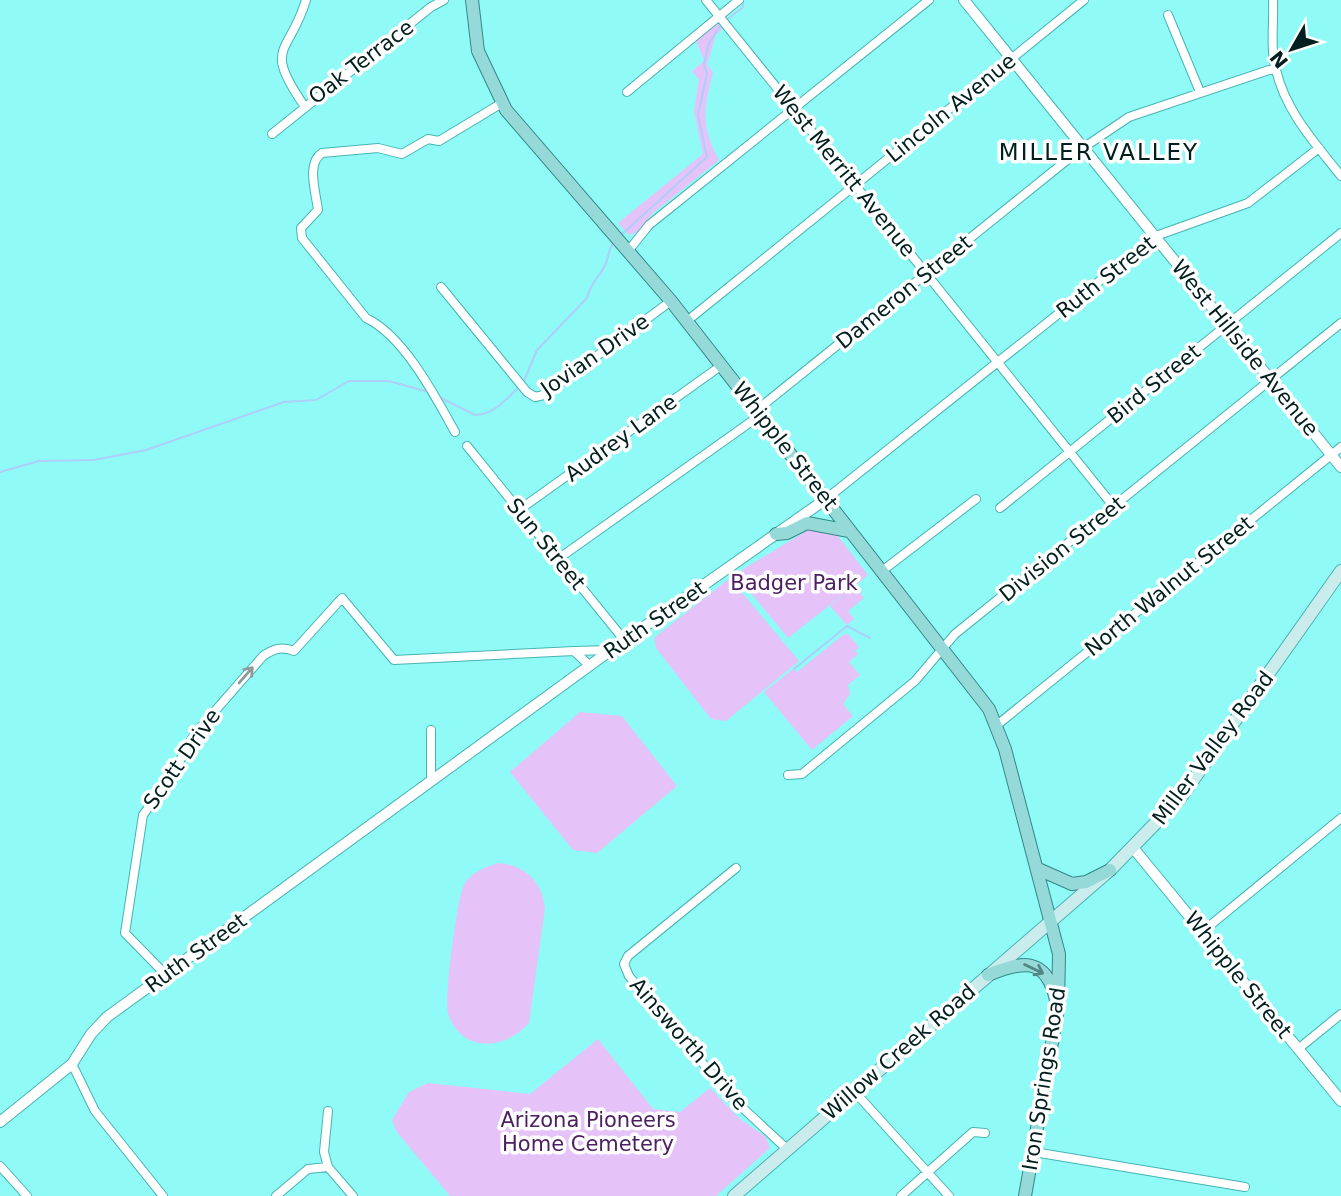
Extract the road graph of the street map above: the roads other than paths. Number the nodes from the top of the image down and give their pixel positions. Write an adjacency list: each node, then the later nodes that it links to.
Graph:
1 (306, 0): 17 (street, Oak Terrace)
2 (444, 0): 17 (street, Oak Terrace)
3 (472, 0): 16 (main road, Whipple Street)
4 (706, 0): 11 (street, West Merritt Avenue)
5 (739, 0): 11 (street)
6 (929, 0): 18 (street)
7 (964, 0): 12 (street, West Hillside Avenue)
8 (1084, 0): 12 (street, Lincoln Avenue)
9 (1273, 0): 13 (street)
10 (1168, 15): 15 (street)
11 (720, 17): 14 (street); 18 (street, West Merritt Avenue)
12 (1011, 59): 21 (street, West Hillside Avenue); 23 (street, Lincoln Avenue)
13 (1275, 68): 15 (street, Dameron Street); 20 (street)
14 (627, 92)
15 (1200, 92): 21 (street, Dameron Street)
16 (502, 103): 26 (main road, Whipple Street); 37 (street)
17 (305, 107): 19 (street)
18 (794, 107): 23 (street, West Merritt Avenue); 26 (street)
19 (272, 134)
20 (1319, 148): 22 (street); 25 (street, Ruth Street)
21 (1086, 149): 25 (street, West Hillside Avenue); 27 (street, Dameron Street)
22 (1341, 176)
23 (855, 184): 27 (street, West Merritt Avenue); 30 (street, Lincoln Avenue)
24 (1341, 233): 32 (street, Bird Street)
25 (1156, 236): 32 (street, West Hillside Avenue); 33 (street, Ruth Street)
26 (629, 250): 29 (main road, Whipple Street)
27 (927, 274): 33 (street, West Merritt Avenue); 36 (street, Dameron Street)
28 (441, 287): 29 (street, Jovian Drive)
29 (671, 301): 30 (main road, Whipple Street)
30 (687, 321): 34 (main road, Whipple Street)
31 (1341, 323): 35 (street, Division Street)
32 (1226, 325): 35 (street, West Hillside Avenue); 40 (street, Bird Street)
33 (998, 364): 40 (street, West Merritt Avenue); 43 (street, Ruth Street)
34 (722, 365): 36 (main road, Whipple Street); 47 (street, Audrey Lane)
35 (1270, 379): 41 (street, West Hillside Avenue); 45 (street, Division Street)
36 (758, 409): 43 (main road, Whipple Street); 50 (street, Dameron Street)
37 (455, 432)
38 (467, 446): 47 (street, Sun Street)
39 (1341, 447): 41 (street, North Walnut Street)
40 (1071, 452): 45 (street, West Merritt Avenue); 46 (street, Bird Street)
41 (1331, 455): 42 (street, West Hillside Avenue); 58 (street, North Walnut Street)
42 (1341, 467)
43 (826, 499): 48 (main road, Whipple Street); 49 (street, Ruth Street)
44 (976, 499): 51 (street)
45 (1114, 507): 54 (street, Division Street)
46 (1000, 508)
47 (519, 510): 50 (street, Sun Street)
48 (849, 531): 49 (main road); 51 (main road, Whipple Street)
49 (776, 534): 53 (street, Ruth Street)
50 (558, 559): 53 (street, Sun Street)
51 (883, 571): 54 (main road, Whipple Street)
52 (1341, 571): 63 (main road, Miller Valley Road)
53 (625, 641): 55 (street, Ruth Street)
54 (944, 647): 58 (main road, Whipple Street); 60 (street, Division Street)
55 (611, 650): 56 (street, Scott Drive); 57 (street, Ruth Street)
56 (575, 651): 57 (street); 70 (street, Scott Drive, one-way to 56)
57 (590, 666): 61 (street, Ruth Street)
58 (997, 725): 65 (main road, Whipple Street)
59 (431, 730): 61 (street)
60 (788, 775)
61 (431, 781): 70 (street, Ruth Street)
62 (1341, 818): 69 (street)
63 (1134, 849): 66 (main road, Miller Valley Road); 69 (street, Whipple Street)
64 (736, 868): 81 (street, Ainsworth Drive)
65 (1038, 869): 66 (main road); 68 (main road, Whipple Street)
66 (1110, 870): 67 (main road, Miller Valley Road)
67 (1066, 908): 68 (main road, Willow Creek Road)
68 (1052, 920): 71 (main road, Willow Creek Road); 72 (main road, Iron Springs Road)
69 (1202, 932): 74 (street, Whipple Street)
70 (166, 975): 75 (street, Ruth Street)
71 (988, 975): 72 (main road, one-way to 72); 76 (main road, Willow Creek Road)
72 (1058, 1009): 82 (main road, Iron Springs Road)
73 (1341, 1014): 74 (street)
74 (1298, 1049): 77 (street, Whipple Street)
75 (72, 1064): 79 (street, Ruth Street); 88 (street)
76 (853, 1090): 81 (main road, Willow Creek Road); 85 (street)
77 (1341, 1101)
78 (328, 1111): 84 (street)
79 (0, 1122)
80 (985, 1133): 85 (street)
81 (788, 1150): 91 (main road, Willow Creek Road)
82 (1034, 1152): 86 (street); 94 (main road, Iron Springs Road)
83 (0, 1166): 87 (street)
84 (328, 1167): 89 (street); 90 (street)
85 (927, 1173): 92 (street); 93 (street)
86 (1245, 1187)
87 (27, 1196)
88 (163, 1196)
89 (276, 1196)
90 (353, 1196)
91 (734, 1196)
92 (901, 1196)
93 (949, 1196)
94 (1025, 1196)

